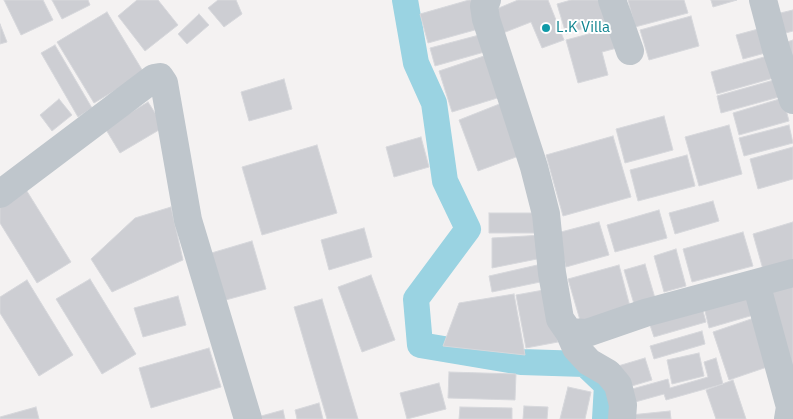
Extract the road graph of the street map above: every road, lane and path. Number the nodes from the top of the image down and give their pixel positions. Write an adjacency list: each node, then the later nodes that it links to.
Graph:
1 (488, 0): 9 (street)
2 (612, 0): 4 (street)
3 (763, 0): 5 (street)
4 (630, 51)
5 (793, 100)
6 (0, 194): 10 (street)
7 (793, 273): 8 (street)
8 (756, 283): 9 (street); 12 (street)
9 (569, 332): 11 (street)
10 (248, 419)
11 (622, 419)
12 (788, 419)

